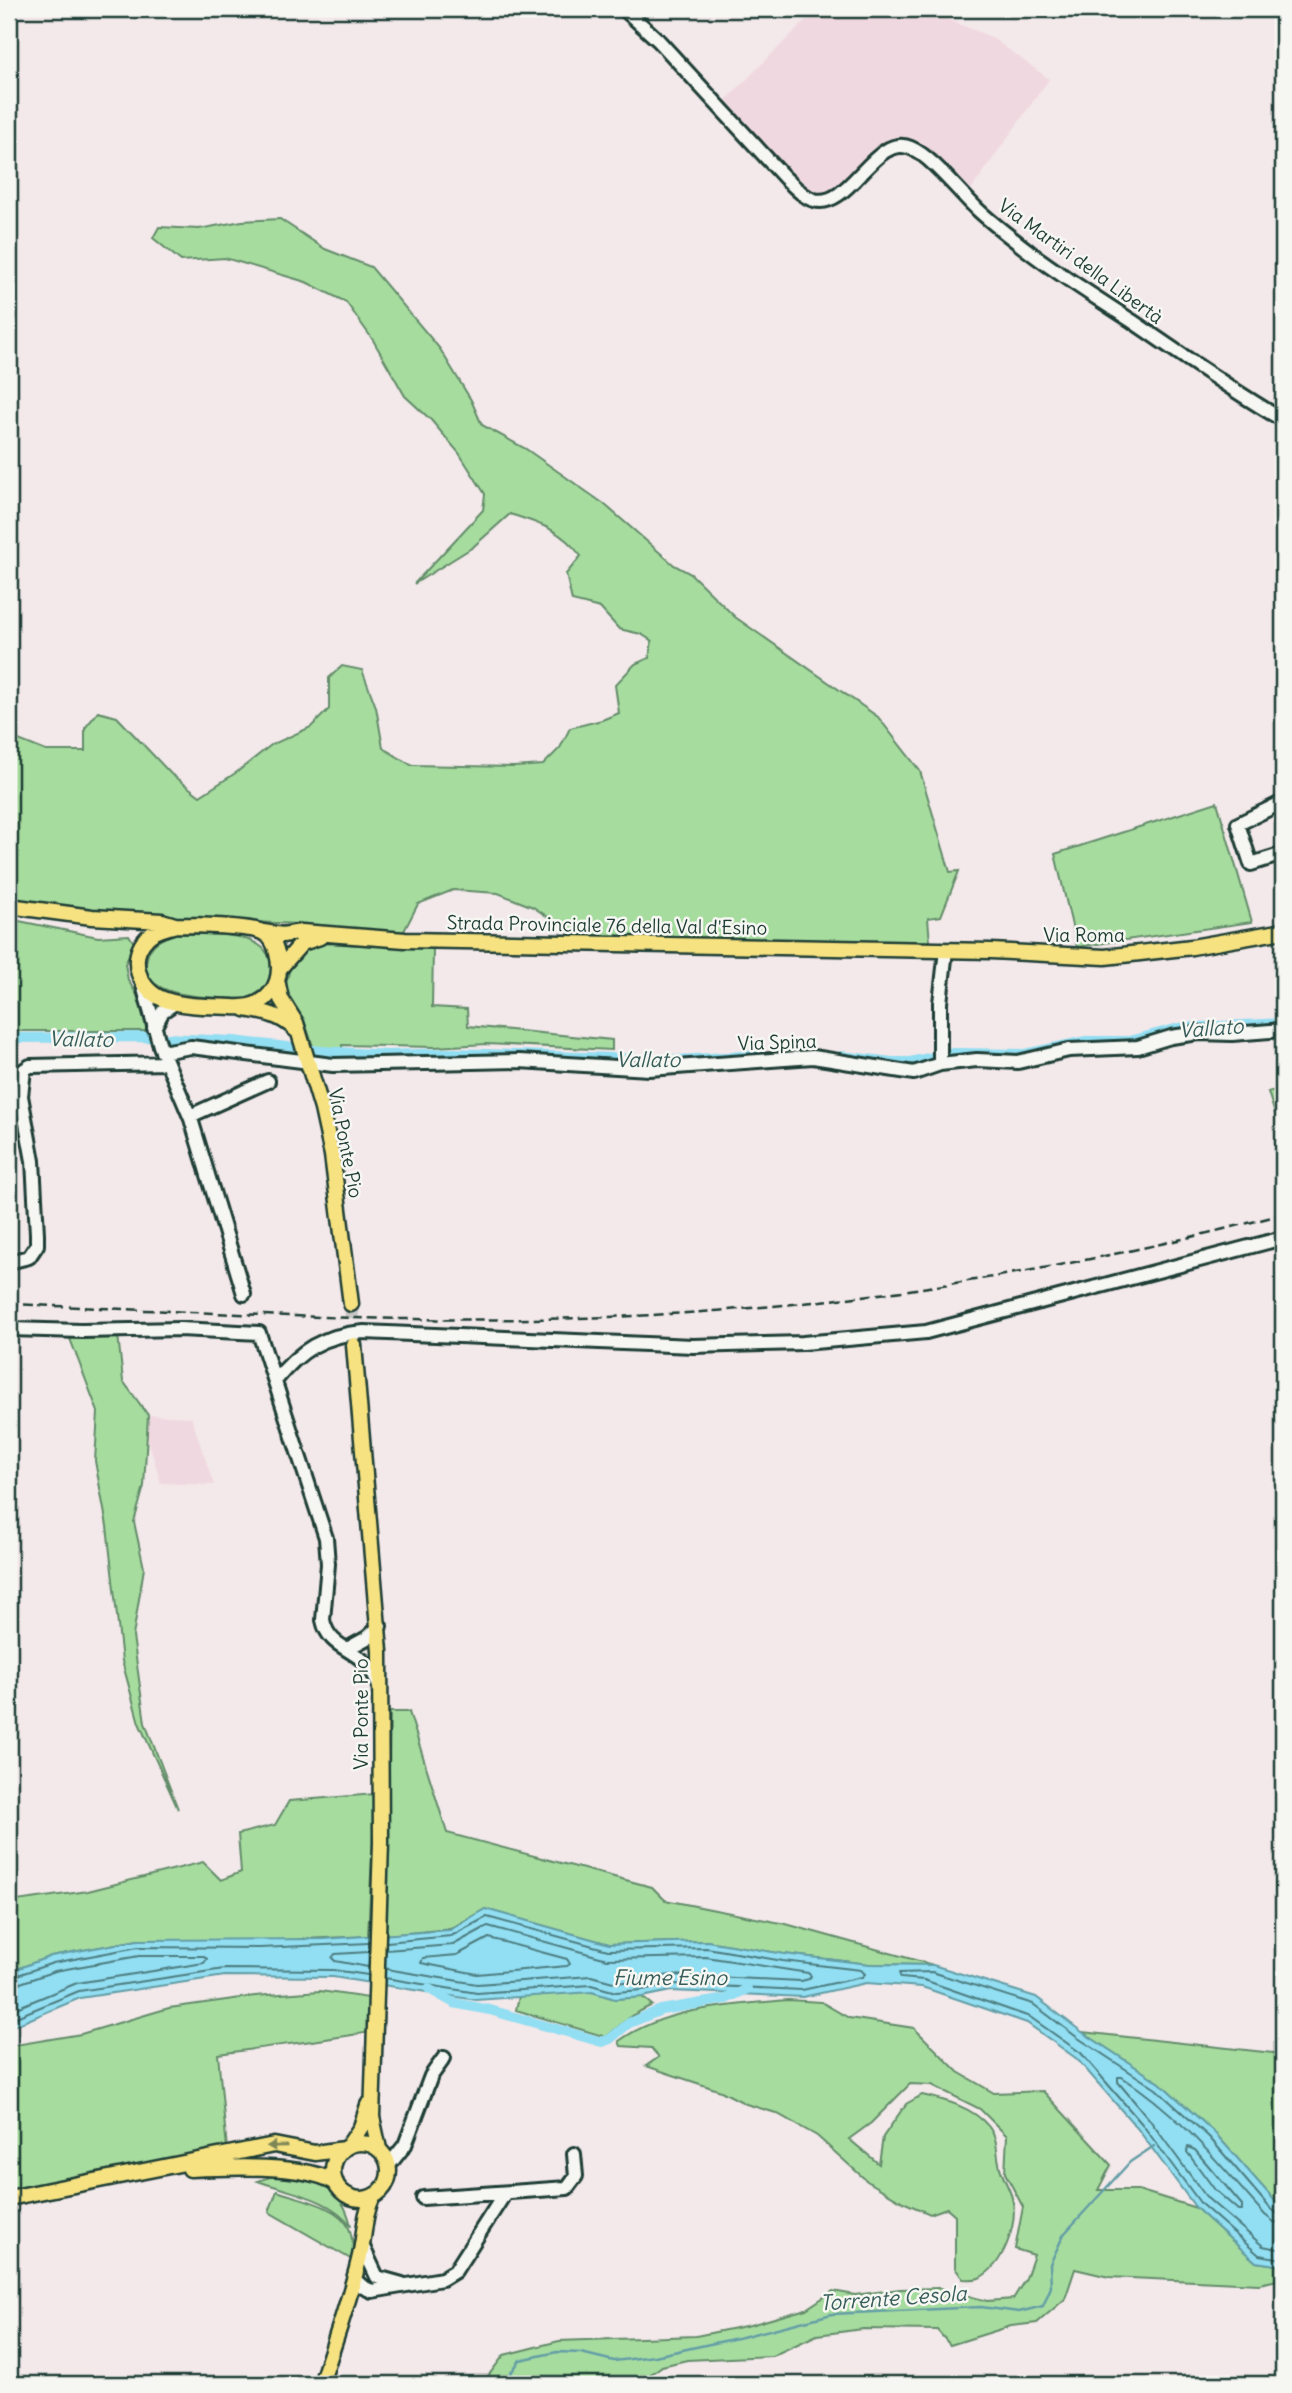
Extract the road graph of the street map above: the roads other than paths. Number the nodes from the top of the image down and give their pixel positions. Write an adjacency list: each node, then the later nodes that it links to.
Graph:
1 (624, 9): 2 (street, Via Martiri della Libertà)
2 (1283, 420)
3 (1283, 802): 4 (street)
4 (1283, 855)
5 (9, 906): 6 (main road)
6 (92, 917): 7 (main road, Strada Provinciale 76 della Val d'Esino); 11 (main road)
7 (176, 925): 9 (main road, Strada Provinciale 76 della Val d'Esino); 11 (main road)
8 (1283, 931): 13 (main road, Via Roma)
9 (262, 932): 10 (main road, Strada Provinciale 76 della Val d'Esino); 14 (main road)
10 (330, 934): 12 (main road, Strada Provinciale 76 della Val d'Esino); 14 (main road, Strada Provinciale 76 della Val d'Esino)
11 (143, 943): 16 (main road)
12 (883, 949): 13 (main road, Via Roma)
13 (946, 950): 23 (street)
14 (281, 967): 15 (main road)
15 (278, 984): 18 (main road); 21 (main road, Via Ponte Pio)
16 (143, 985): 17 (main road); 19 (street)
17 (175, 1003): 18 (main road); 19 (street)
18 (240, 1008): 21 (main road)
19 (155, 1030): 22 (street)
20 (1283, 1030): 23 (street, Via Spina)
21 (300, 1037): 24 (main road, Via Ponte Pio)
22 (163, 1054): 24 (street, Via Spina); 26 (street); 28 (street, Via Spina)
23 (940, 1058): 24 (street, Via Spina)
24 (308, 1059): 30 (main road, Via Ponte Pio)
25 (268, 1081): 26 (street)
26 (190, 1116): 29 (street)
27 (1283, 1238): 33 (street)
28 (9, 1262)
29 (244, 1294)
30 (351, 1304)
31 (9, 1329): 33 (street)
32 (355, 1345): 34 (main road, Via Ponte Pio)
33 (275, 1381): 35 (street)
34 (380, 1626): 35 (street); 36 (main road, Via Ponte Pio)
35 (346, 1648): 36 (street); 37 (street)
36 (380, 1651): 37 (street); 38 (main road, Via Ponte Pio)
37 (363, 1658): 38 (street)
38 (380, 1690): 40 (main road, Via Ponte Pio)
39 (444, 2058): 43 (street)
40 (373, 2084): 41 (main road, Via Ponte Pio); 43 (main road, Via Ponte Pio)
41 (346, 2147): 43 (main road); 44 (main road, one-way to 44); 45 (main road, Via Ponte Pio)
42 (574, 2154): 46 (street)
43 (384, 2156): 47 (main road)
44 (150, 2171): 45 (main road); 48 (main road)
45 (340, 2188): 47 (main road); 50 (main road)
46 (505, 2193): 49 (street); 52 (street)
47 (373, 2196): 50 (main road)
48 (9, 2197)
49 (423, 2198)
50 (363, 2246): 51 (main road); 52 (street)
51 (354, 2279): 53 (street); 54 (main road)
52 (409, 2285): 53 (street)
53 (373, 2291): 54 (street)
54 (346, 2307): 55 (main road)
55 (321, 2384)

